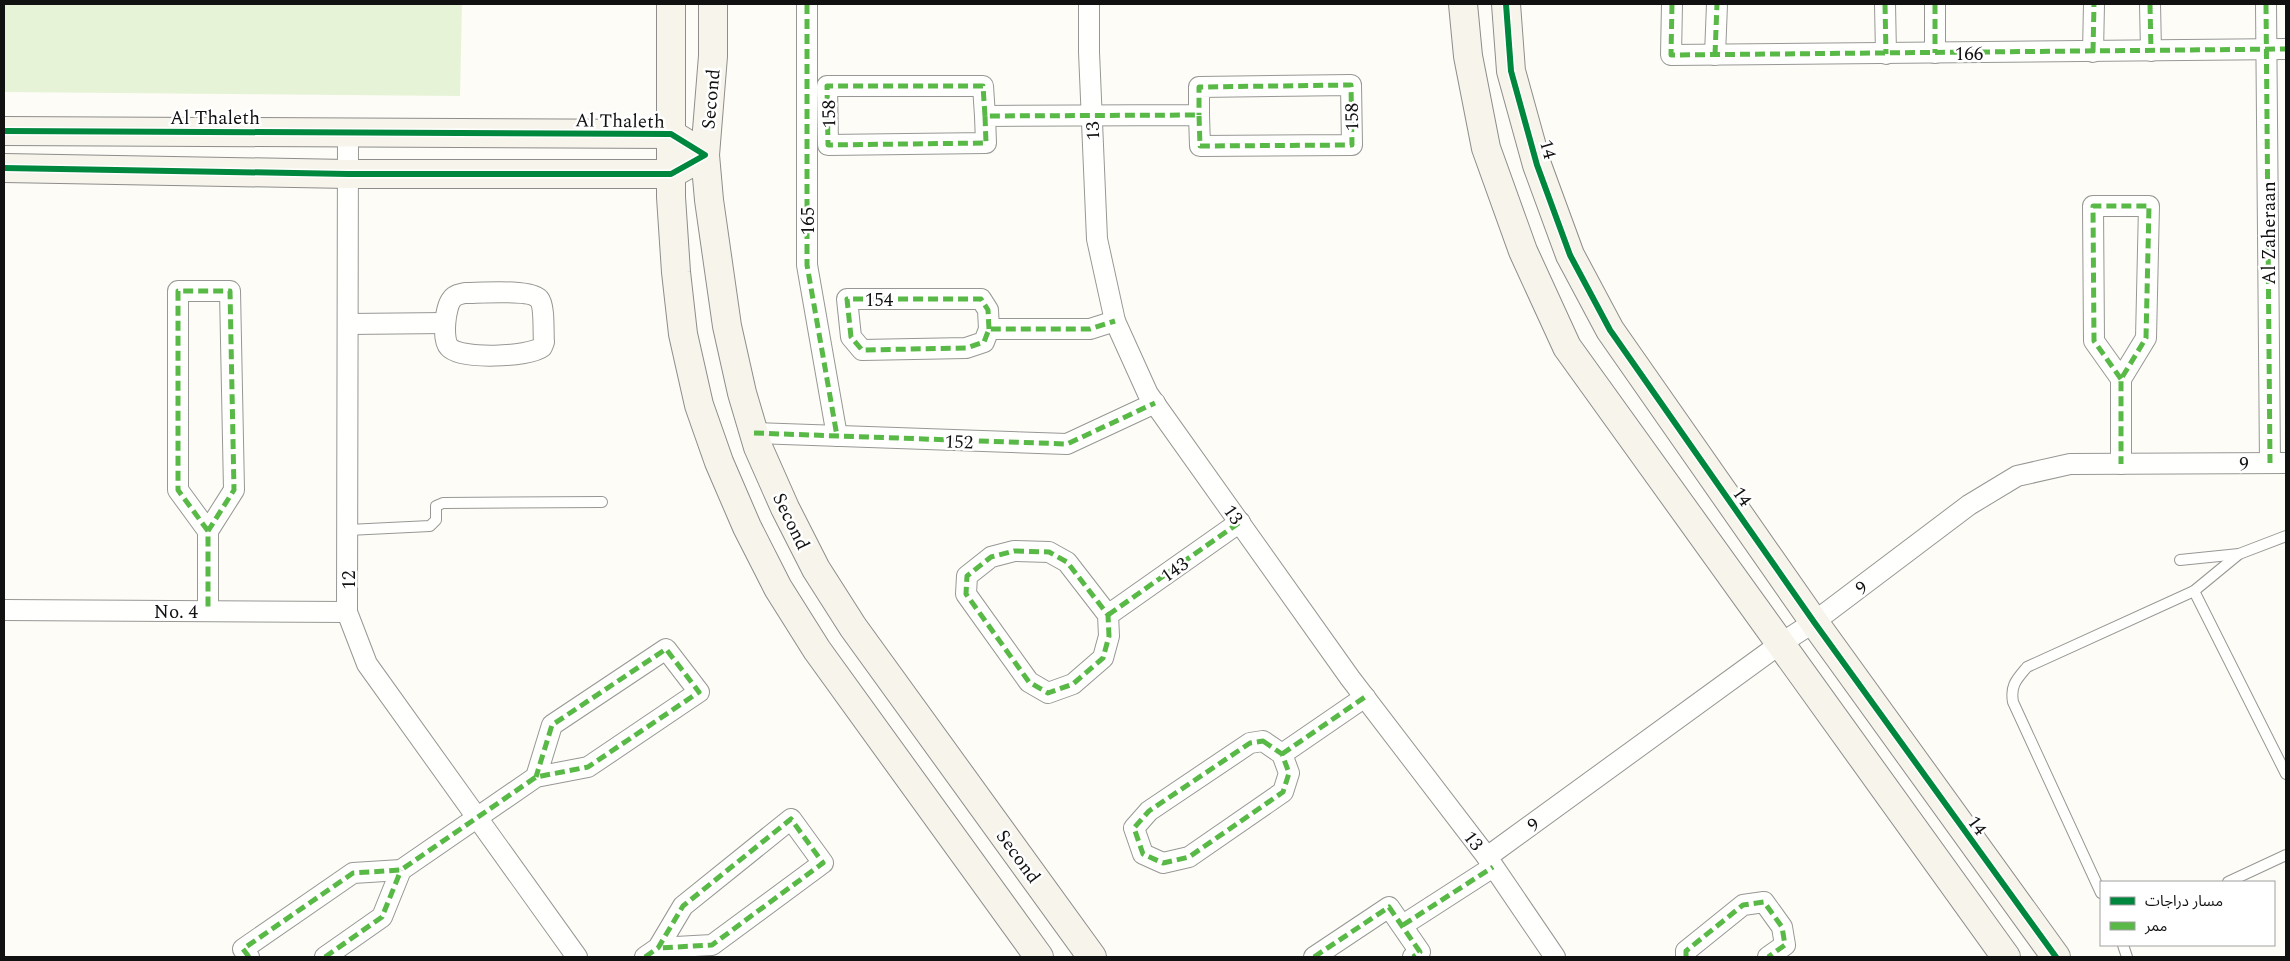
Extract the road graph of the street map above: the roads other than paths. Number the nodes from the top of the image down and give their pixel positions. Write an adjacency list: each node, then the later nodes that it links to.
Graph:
1 (671, 4): 25 (street, Second)
2 (713, 4): 26 (street, Second)
3 (807, 4): 37 (street, 165)
4 (1090, 4): 22 (street, 13)
5 (1463, 4): 53 (street)
6 (1506, 4): 52 (street, 14)
7 (1672, 4): 19 (street, 166)
8 (1716, 4): 19 (street)
9 (1885, 4): 18 (street)
10 (1935, 4): 17 (street)
11 (2094, 4): 16 (street)
12 (2150, 4): 15 (street)
13 (2266, 4): 14 (street, Al Zaheraan)
14 (2276, 49): 15 (street, 166); 38 (street, Al Zaheraan)
15 (2151, 51): 16 (street, 166)
16 (2094, 52): 17 (street, 166)
17 (1935, 53): 18 (street, 166)
18 (1886, 54): 19 (street, 166)
19 (1715, 55)
20 (1199, 115): 20 (street, 158); 22 (street)
21 (985, 116): 21 (street, 158); 22 (street)
22 (1092, 117): 30 (street, 13)
23 (4, 131): 24 (street, Al Thaleth)
24 (348, 133): 25 (street, Al Thaleth); 28 (street, 12)
25 (671, 134): 26 (street, Al Thaleth); 29 (street, Second)
26 (705, 156): 29 (street); 36 (street, Second)
27 (4, 168): 28 (street)
28 (348, 174): 29 (street); 32 (street, 12)
29 (671, 174): 69 (street, Second)
30 (1115, 321): 33 (street); 35 (street, 13)
31 (445, 323): 31 (street); 32 (street)
32 (349, 324): 42 (street, 12)
33 (989, 329): 33 (street, 154)
34 (2121, 379): 34 (street); 39 (street)
35 (1155, 403): 37 (street, 152); 41 (street, 13)
36 (754, 433): 37 (street, 152); 70 (street, Second)
37 (837, 436)
38 (2278, 463): 39 (street, 9)
39 (2121, 464): 52 (street, 9)
40 (602, 502): 42 (lane)
41 (1240, 522): 51 (street, 143); 54 (street, 13)
42 (348, 530): 50 (street, 12)
43 (208, 531): 43 (street); 49 (street)
44 (2286, 536): 45 (lane)
45 (2239, 554): 46 (lane); 47 (lane)
46 (2180, 560)
47 (2194, 591): 56 (lane); 63 (lane)
48 (4, 610): 49 (street, No. 4)
49 (208, 611): 50 (street, No. 4)
50 (347, 612): 58 (street, 12)
51 (1108, 615): 51 (street)
52 (1814, 622): 53 (street, 9); 77 (street, 14)
53 (1780, 644): 60 (street, 9); 76 (street)
54 (1365, 697): 55 (street); 60 (street, 13)
55 (1282, 754): 55 (street)
56 (2286, 774)
57 (536, 777): 57 (street); 58 (street)
58 (477, 818): 61 (street); 68 (street, 12)
59 (2286, 855): 62 (lane)
60 (1490, 862): 64 (street, 9); 73 (street, 13)
61 (401, 870): 66 (street); 67 (street)
62 (2230, 881)
63 (2100, 891)
64 (1403, 925): 71 (street); 72 (street)
65 (651, 953): 65 (street)
66 (249, 957)
67 (325, 957)
68 (577, 957)
69 (1039, 957)
70 (1092, 957)
71 (1314, 957)
72 (1412, 957)
73 (1555, 957)
74 (1686, 957): 75 (street)
75 (1768, 957)
76 (2006, 957)
77 (2056, 957)

